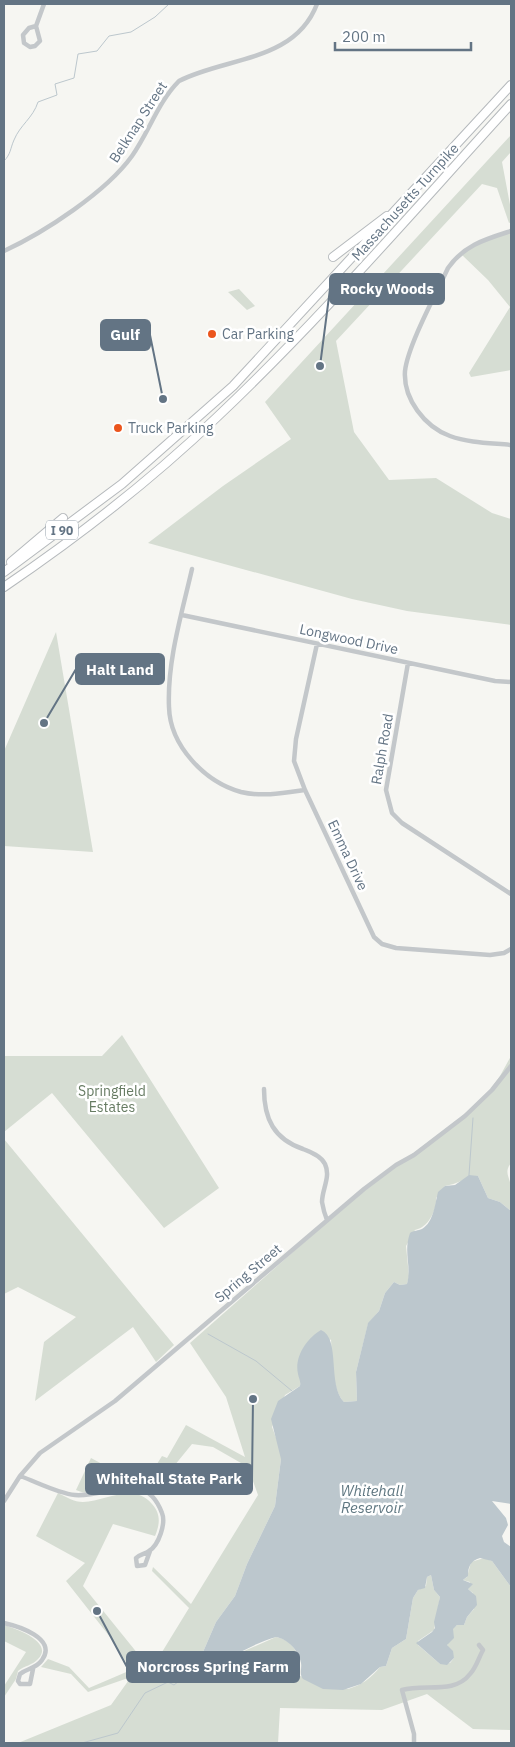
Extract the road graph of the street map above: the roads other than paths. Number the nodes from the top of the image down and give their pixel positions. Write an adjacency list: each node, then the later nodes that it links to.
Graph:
1 (44, 4): 3 (street)
2 (317, 4): 8 (street, Belknap Street)
3 (36, 26): 3 (street)
4 (511, 85): 6 (highway, Massachusetts Turnpike / I 90)
5 (511, 104): 15 (highway, Massachusetts Turnpike / I 90)
6 (401, 206): 9 (highway); 14 (highway, Massachusetts Turnpike / I 90)
7 (511, 231): 10 (street)
8 (4, 251)
9 (332, 258)
10 (511, 445)
11 (63, 518): 12 (highway)
12 (4, 568)
13 (192, 569): 16 (street)
14 (4, 572)
15 (4, 587)
16 (182, 615): 17 (street, Longwood Drive); 20 (street)
17 (317, 644): 18 (street, Longwood Drive); 20 (street, Emma Drive)
18 (408, 663): 19 (street, Longwood Drive); 21 (street, Ralph Road)
19 (511, 682)
20 (305, 790): 22 (street, Emma Drive)
21 (511, 894)
22 (511, 949)
23 (511, 1066): 25 (street, Spring Street)
24 (264, 1089): 25 (street)
25 (328, 1220): 26 (street, Spring Street)
26 (20, 1476): 27 (street, Spring Street); 28 (street)
27 (4, 1501)
28 (150, 1551)
29 (4, 1623): 31 (street)
30 (479, 1645): 32 (street)
31 (33, 1669)
32 (414, 1743)

